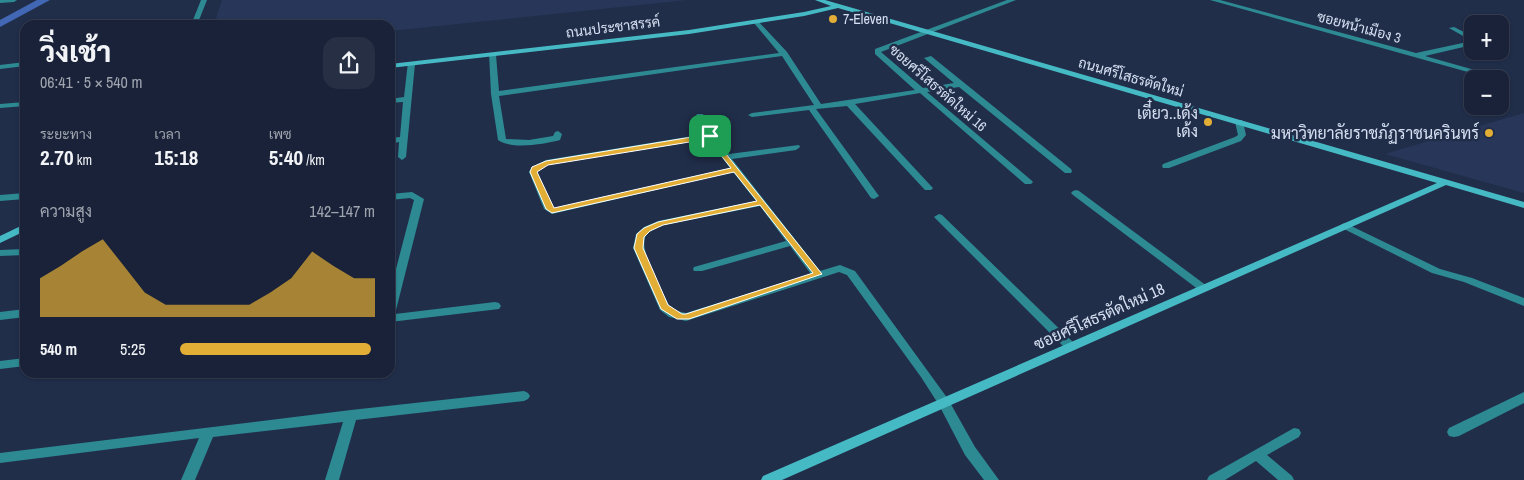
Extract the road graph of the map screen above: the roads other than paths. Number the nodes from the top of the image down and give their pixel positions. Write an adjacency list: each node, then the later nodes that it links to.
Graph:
1 (14, 0): 6 (street)
2 (204, 0): 8 (street)
3 (818, 0): 7 (street, ถนนศรีโสธรตัดใหม่)
4 (1013, 0): 11 (street)
5 (1214, 0): 16 (street, ซอยหน้าเมือง 3)
6 (0, 1)
7 (837, 6): 9 (street, ถนนประชาสรรค์); 11 (street, ถนนศรีโสธรตัดใหม่)
8 (196, 20)
9 (756, 22): 14 (street); 15 (street, ถนนประชาสรรค์)
10 (1452, 28): 12 (street)
11 (931, 32): 24 (street, ซอยศรีโสธรตัดใหม่ 16); 34 (street, ถนนศรีโสธรตัดใหม่)
12 (1464, 36)
13 (1464, 43): 16 (street)
14 (784, 54): 25 (street); 31 (street)
15 (492, 55): 18 (street, ถนนประชาสรรค์); 25 (street)
16 (1417, 56): 22 (street, ซอยหน้าเมือง 3)
17 (928, 58): 23 (street)
18 (411, 64): 20 (street, ถนนประชาสรรค์); 26 (street)
19 (20, 65): 21 (street)
20 (395, 66)
21 (0, 67)
22 (1469, 70)
23 (962, 84): 24 (street); 44 (street)
24 (923, 91): 28 (street); 45 (street, ซอยศรีโสธรตัดใหม่ 16)
25 (495, 94): 35 (street)
26 (407, 99): 27 (street); 37 (street)
27 (395, 100)
28 (849, 103): 31 (street); 47 (street)
29 (20, 104): 30 (street)
30 (0, 106)
31 (815, 108): 32 (street); 50 (street)
32 (752, 115)
33 (700, 116): 36 (street)
34 (1239, 122): 42 (street); 46 (street, ถนนศรีโสธรตัดใหม่)
35 (558, 134)
36 (710, 136): 41 (street); 43 (street)
37 (403, 139): 38 (street); 40 (street)
38 (395, 140)
39 (796, 147): 41 (street)
40 (402, 157)
41 (726, 157): 43 (street)
42 (1166, 166)
43 (735, 169): 53 (street)
44 (1068, 171)
45 (1028, 182)
46 (1444, 182): 54 (street, ถนนศรีโสธรตัดใหม่); 56 (street, ซอยศรีโสธรตัดใหม่ 18)
47 (928, 188)
48 (1076, 193): 64 (street)
49 (20, 196): 52 (street)
50 (874, 196)
51 (395, 197): 65 (street)
52 (0, 198)
53 (762, 202): 59 (street); 63 (street)
54 (1524, 205)
55 (939, 216): 71 (street)
56 (1346, 226): 64 (street, ซอยศรีโสธรตัดใหม่ 18); 66 (street)
57 (20, 230): 58 (street)
58 (0, 240)
59 (792, 242): 62 (street); 63 (street)
60 (20, 252): 61 (street)
61 (0, 253)
62 (698, 269)
63 (818, 274): 76 (street)
64 (1204, 288): 71 (street, ซอยศรีโสธรตัดใหม่ 18)
65 (395, 293)
66 (1524, 302)
67 (495, 306): 70 (street)
68 (20, 314): 69 (street)
69 (0, 316)
70 (395, 317)
71 (1071, 346): 76 (street, ซอยศรีโสธรตัดใหม่ 18)
72 (20, 363): 73 (street)
73 (0, 365)
74 (524, 396): 77 (street)
75 (1524, 396): 79 (street)
76 (944, 402): 85 (street, ซอยศรีโสธรตัดใหม่ 18); 86 (street)
77 (350, 415): 78 (street); 84 (street)
78 (208, 432): 82 (street); 83 (street)
79 (1454, 432)
80 (1294, 433): 81 (street)
81 (1257, 454): 87 (street); 88 (street)
82 (0, 458)
83 (188, 480)
84 (332, 480)
85 (768, 480)
86 (992, 480)
87 (1214, 480)
88 (1287, 480)

